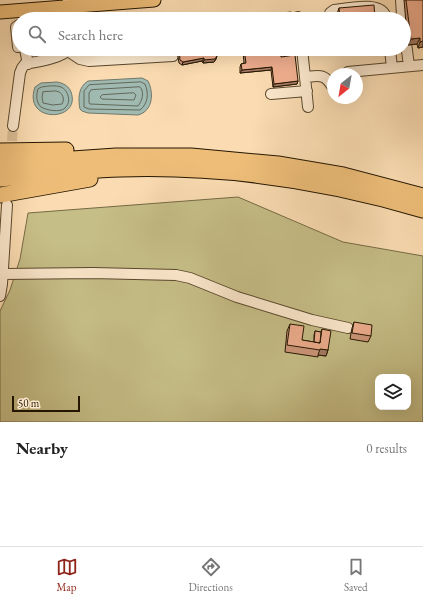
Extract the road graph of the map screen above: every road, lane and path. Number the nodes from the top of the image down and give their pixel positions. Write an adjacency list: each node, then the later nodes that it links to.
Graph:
1 (154, 0): 3 (main road)
2 (401, 0): 7 (street)
3 (70, 9): 4 (main road)
4 (0, 12)
5 (331, 12): 6 (street)
6 (384, 12)
7 (402, 12)
8 (26, 56): 17 (street)
9 (56, 56): 17 (street)
10 (76, 56): 16 (street)
11 (124, 56): 16 (street)
12 (303, 56): 22 (street)
13 (391, 56): 20 (street)
14 (408, 56): 19 (street)
15 (173, 57): 16 (street)
16 (122, 59)
17 (28, 64): 27 (street)
18 (423, 65): 19 (street)
19 (409, 66): 20 (street)
20 (392, 68): 21 (street)
21 (363, 71)
22 (305, 77): 23 (street); 24 (street)
23 (327, 80)
24 (307, 91): 25 (street); 26 (street)
25 (271, 94)
26 (308, 107)
27 (13, 126)
28 (0, 151): 29 (highway)
29 (118, 162): 30 (highway); 31 (highway); 32 (highway); 33 (highway); 34 (highway)
30 (0, 164)
31 (0, 179)
32 (423, 196)
33 (3, 200): 35 (street)
34 (423, 210)
35 (3, 274): 36 (street); 37 (street)
36 (0, 296)
37 (348, 328)

